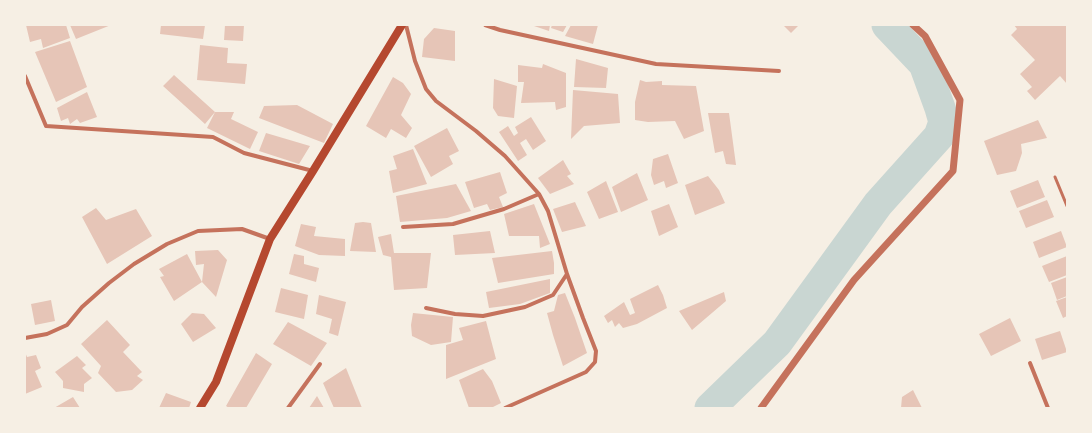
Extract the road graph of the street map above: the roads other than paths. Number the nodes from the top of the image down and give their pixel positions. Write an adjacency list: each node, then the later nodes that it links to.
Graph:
1 (402, 25): 7 (main road)
2 (406, 25): 9 (street)
3 (485, 25): 5 (street)
4 (913, 25): 21 (street)
5 (779, 71)
6 (25, 76): 7 (street)
7 (313, 171): 12 (main road)
8 (1055, 177): 10 (lane)
9 (539, 194): 11 (street); 13 (street)
10 (1067, 206)
11 (403, 227)
12 (270, 239): 15 (street); 18 (main road)
13 (567, 274): 14 (street); 20 (street)
14 (426, 308)
15 (25, 338)
16 (1030, 363): 22 (street)
17 (320, 364): 19 (street)
18 (200, 408)
19 (288, 408)
20 (505, 408)
21 (761, 408)
22 (1048, 408)

